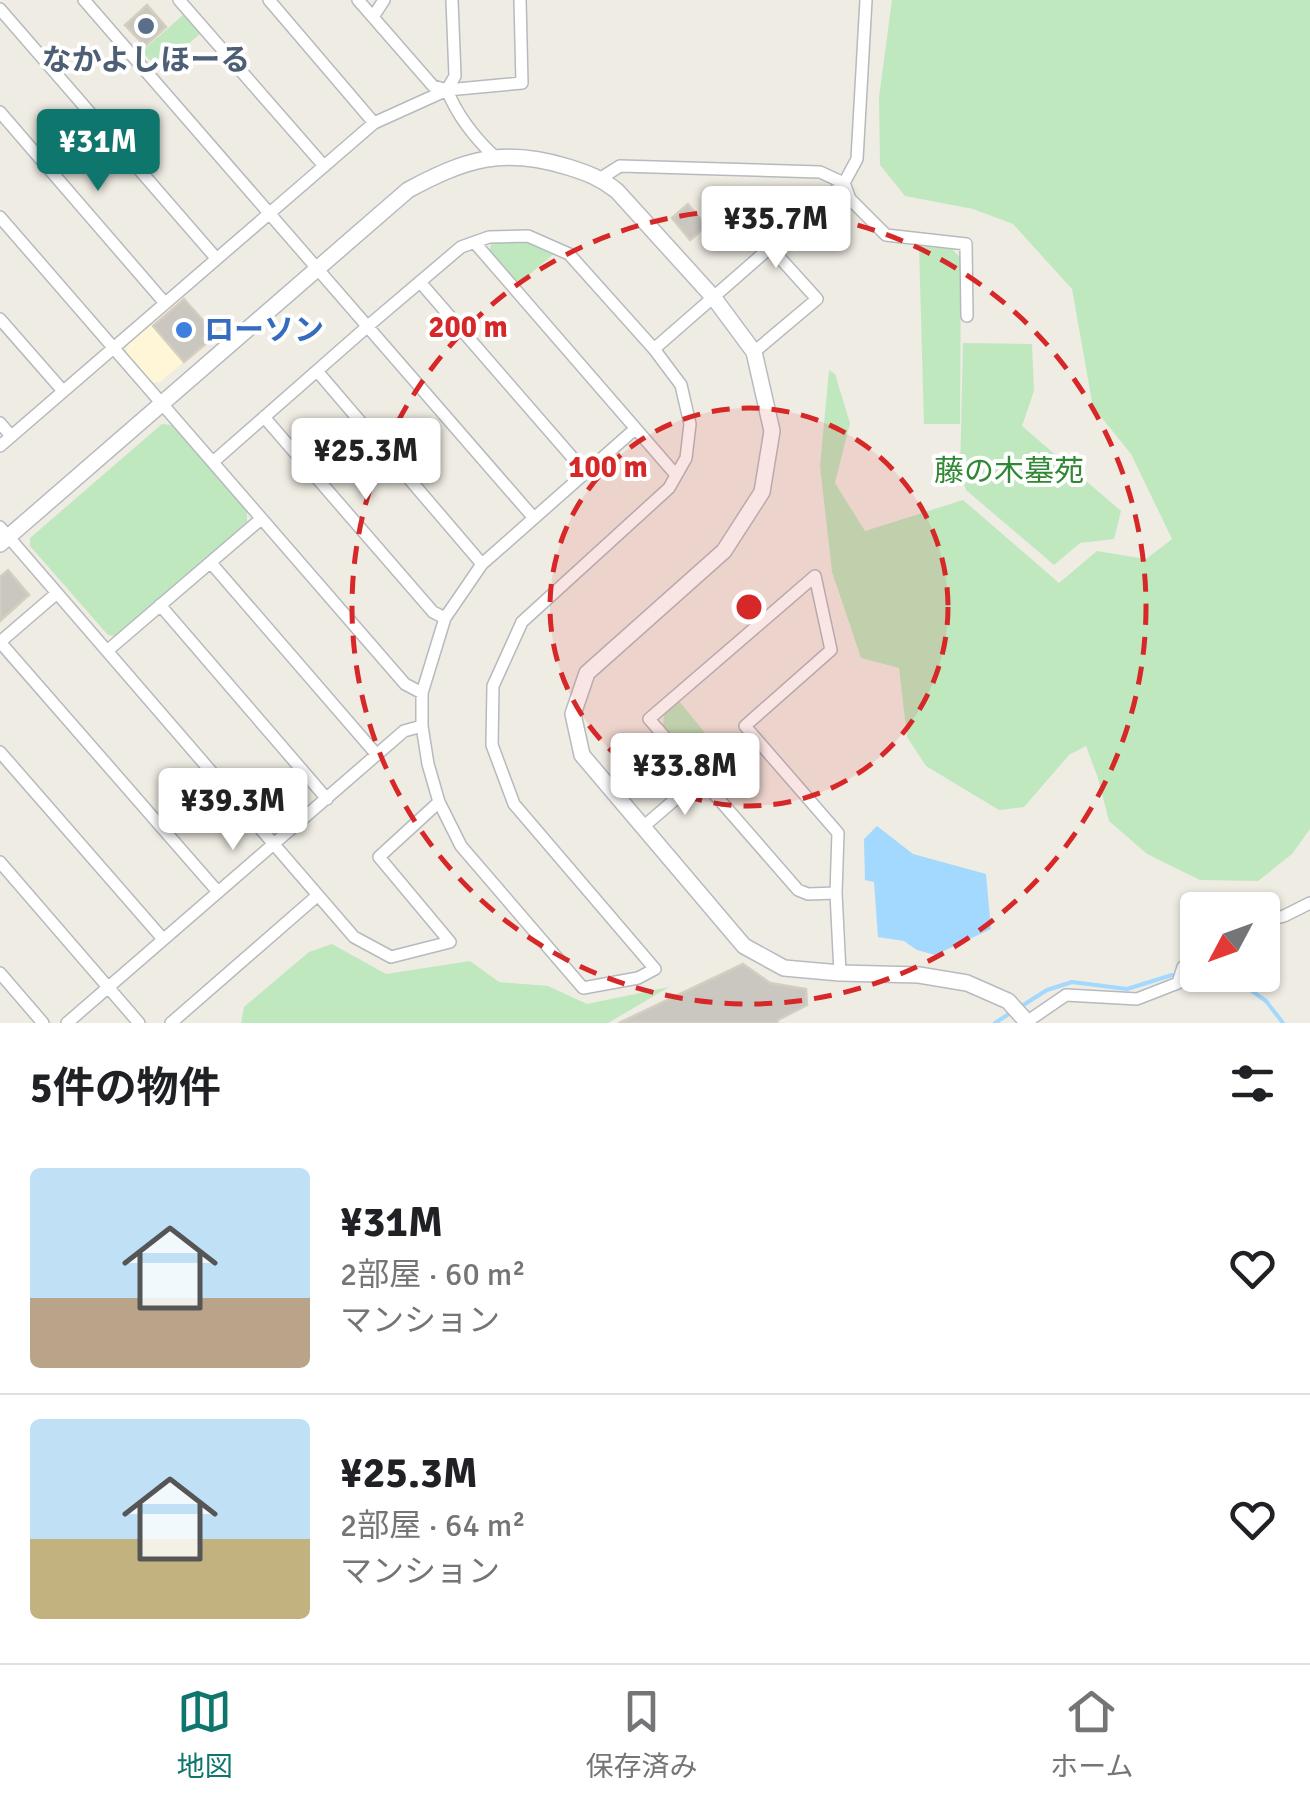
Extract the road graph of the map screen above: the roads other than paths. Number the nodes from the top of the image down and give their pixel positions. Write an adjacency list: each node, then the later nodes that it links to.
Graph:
1 (84, 0): 18 (street)
2 (178, 0): 15 (street)
3 (268, 0): 13 (street)
4 (358, 0): 10 (street)
5 (384, 0): 10 (street)
6 (452, 0): 11 (street)
7 (520, 0): 11 (street)
8 (866, 0): 17 (street)
9 (0, 9): 22 (street)
10 (373, 16): 11 (street)
11 (447, 90): 13 (street); 14 (street)
12 (0, 112): 26 (street)
13 (374, 123): 15 (street)
14 (494, 156): 16 (street); 23 (street)
15 (324, 166): 18 (street)
16 (602, 178): 17 (street); 25 (street)
17 (844, 183): 21 (street); 27 (street)
18 (269, 212): 22 (street); 23 (street)
19 (0, 218): 30 (street)
20 (475, 243): 24 (street); 31 (street); 38 (street)
21 (772, 248): 25 (street); 32 (street)
22 (216, 258): 26 (street)
23 (317, 268): 29 (street); 35 (street)
24 (420, 282): 29 (street); 42 (street)
25 (714, 298): 31 (street); 32 (street)
26 (164, 302): 30 (street)
27 (967, 316)
28 (0, 319): 34 (street)
29 (368, 326): 33 (street); 44 (street)
30 (113, 348): 34 (street); 35 (street)
31 (654, 349): 43 (street)
32 (754, 352): 61 (street)
33 (317, 372): 36 (street); 48 (street)
34 (63, 391): 39 (street)
35 (162, 404): 41 (street); 46 (street)
36 (264, 418): 41 (street); 51 (street)
37 (0, 423): 39 (street)
38 (635, 429): 42 (street); 43 (street)
39 (11, 436): 40 (street)
40 (0, 446)
41 (213, 462): 45 (street)
42 (585, 472): 44 (street)
43 (676, 475): 60 (street)
44 (533, 517): 48 (street)
45 (261, 519): 47 (street); 54 (street)
46 (3, 536): 49 (street)
47 (211, 563): 50 (street); 57 (street)
48 (482, 564): 51 (street)
49 (58, 593): 52 (street); 53 (street)
50 (160, 605): 53 (street); 59 (street)
51 (445, 618): 54 (street)
52 (0, 642): 64 (street)
53 (107, 651): 62 (street)
54 (422, 694): 55 (street)
55 (422, 726): 57 (street); 60 (street)
56 (0, 752): 69 (street)
57 (377, 755): 59 (street)
58 (700, 778): 61 (street); 65 (street); 65 (street)
59 (327, 799): 62 (street)
60 (438, 802): 66 (street)
61 (643, 827): 71 (street)
62 (275, 844): 64 (street); 66 (street)
63 (0, 862): 73 (street)
64 (218, 892): 69 (street)
65 (836, 893): 71 (street)
66 (318, 895): 78 (street)
67 (1310, 903): 68 (street)
68 (1280, 917)
69 (162, 939): 73 (street)
70 (0, 973): 75 (street)
71 (840, 973): 74 (street)
72 (1180, 977): 74 (street)
73 (108, 987): 76 (street); 77 (street)
74 (1025, 1021)
75 (42, 1023)
76 (67, 1023)
77 (139, 1023)
78 (171, 1023)

